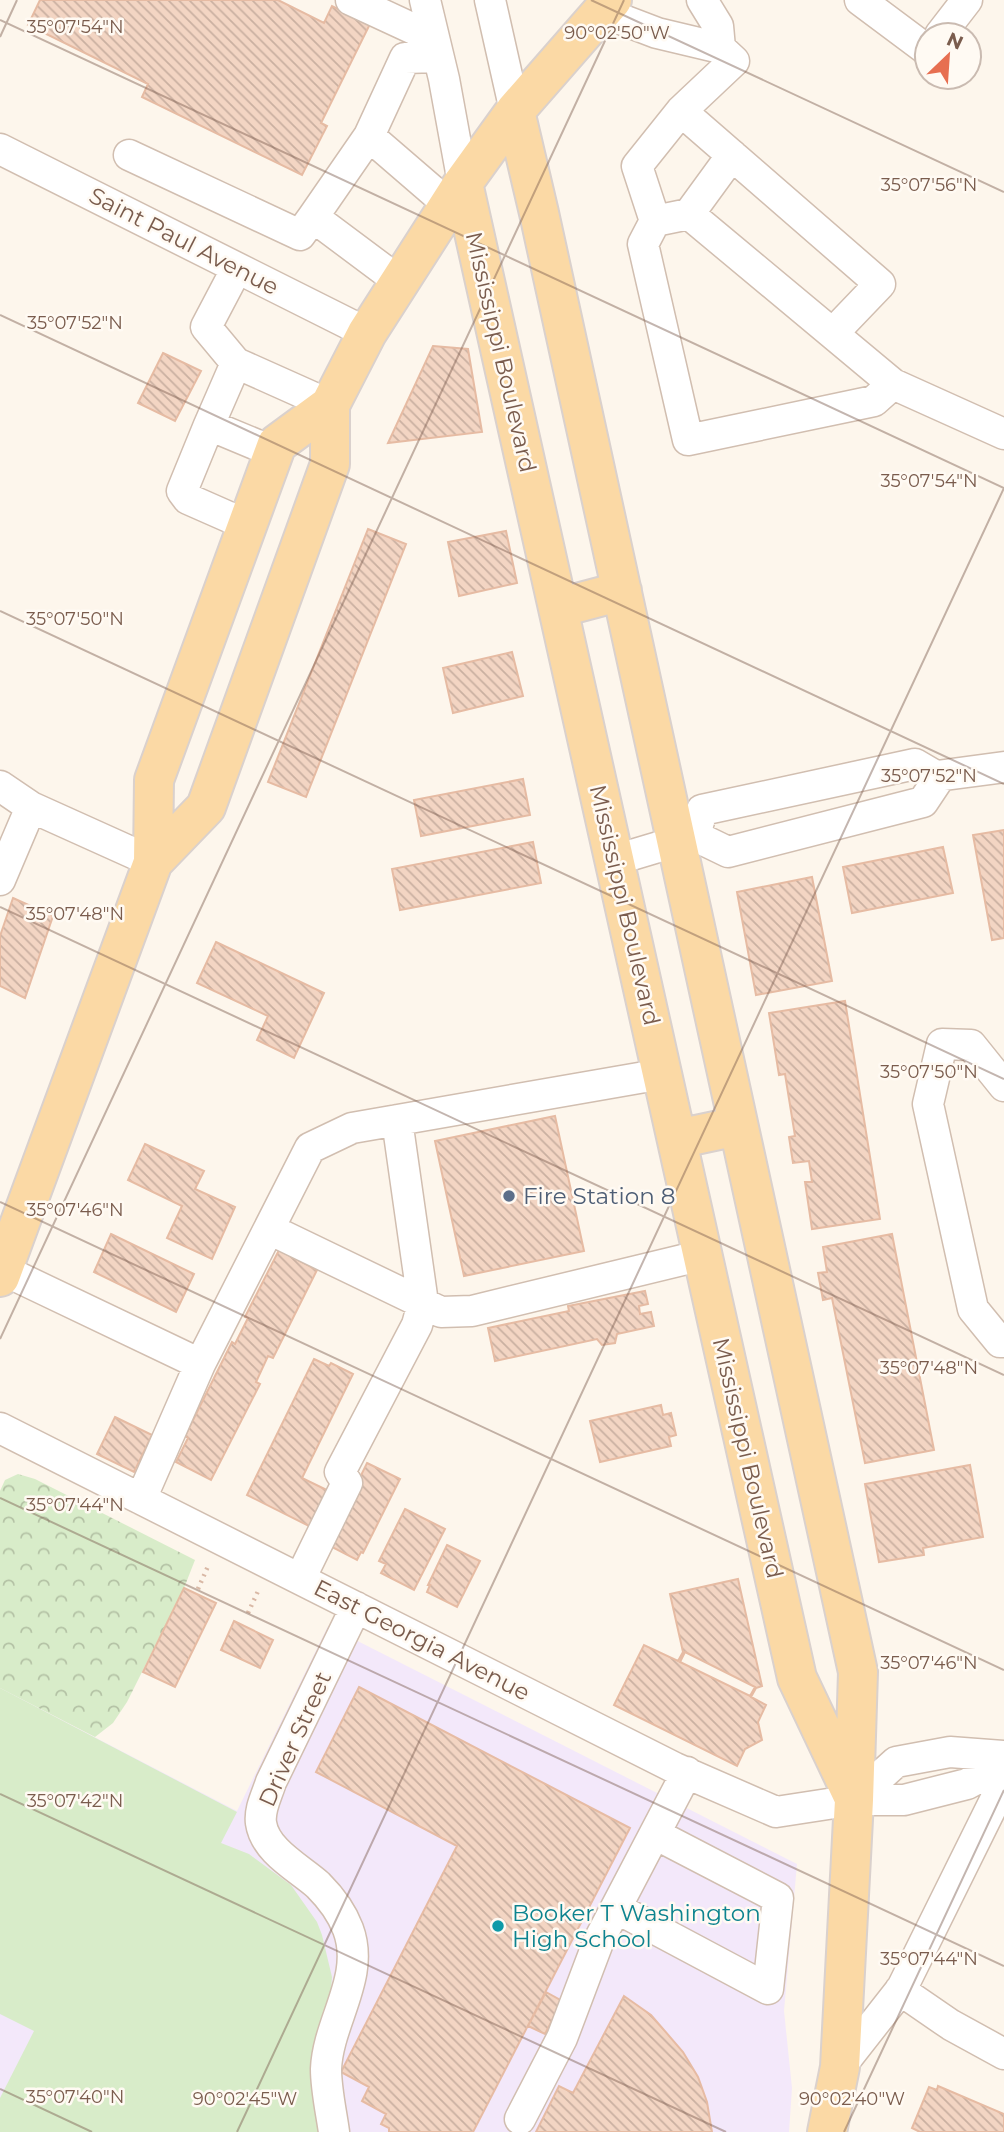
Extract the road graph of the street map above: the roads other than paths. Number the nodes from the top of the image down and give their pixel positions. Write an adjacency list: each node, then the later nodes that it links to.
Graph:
1 (351, 0): 10 (street)
2 (425, 0): 10 (street, Mississippi Boulevard)
3 (489, 0): 12 (street, Mississippi Boulevard)
4 (702, 0): 11 (street)
5 (860, 0): 9 (street)
6 (967, 0): 8 (street)
7 (607, 6): 11 (street); 12 (main road)
8 (951, 21)
9 (913, 40)
10 (435, 48): 14 (street); 18 (street, Mississippi Boulevard)
11 (720, 48): 13 (street)
12 (515, 111): 18 (main road); 33 (main road, Mississippi Boulevard)
13 (681, 111): 17 (street); 21 (street)
14 (369, 136): 18 (street); 20 (street)
15 (0, 149): 22 (street, Saint Paul Avenue)
16 (129, 155): 20 (street)
17 (732, 155): 19 (street); 24 (street)
18 (456, 194): 23 (main road); 34 (main road, Mississippi Boulevard)
19 (689, 214): 21 (street); 24 (street)
20 (313, 217): 23 (street)
21 (655, 221): 27 (street)
22 (237, 268): 25 (street, Saint Paul Avenue); 26 (street)
23 (400, 282): 25 (main road)
24 (834, 332): 27 (street)
25 (367, 333): 28 (main road)
26 (236, 363): 28 (street); 29 (street)
27 (893, 384): 30 (street)
28 (330, 405): 31 (main road); 41 (main road)
29 (209, 425): 31 (street); 32 (street)
30 (1004, 434)
31 (274, 452): 32 (main road)
32 (247, 525): 41 (main road)
33 (622, 591): 34 (main road); 39 (main road, Mississippi Boulevard)
34 (558, 608): 40 (main road, Mississippi Boulevard)
35 (1004, 767): 36 (street)
36 (937, 776): 39 (street); 39 (street)
37 (0, 786): 38 (street)
38 (31, 807): 41 (street); 42 (street)
39 (685, 839): 40 (street); 46 (main road, Mississippi Boulevard)
40 (615, 860): 43 (main road, Mississippi Boulevard)
41 (153, 862): 50 (main road)
42 (0, 880)
43 (662, 1074): 45 (street); 47 (main road, Mississippi Boulevard)
44 (1004, 1086): 52 (street)
45 (397, 1120): 48 (street); 51 (street)
46 (738, 1126): 47 (main road); 62 (main road, Mississippi Boulevard)
47 (677, 1139): 49 (main road, Mississippi Boulevard)
48 (269, 1229): 51 (street); 53 (street)
49 (703, 1255): 51 (street); 62 (main road, Mississippi Boulevard)
50 (1, 1273): 53 (street)
51 (423, 1303): 56 (street)
52 (1004, 1342)
53 (200, 1364): 55 (street)
54 (0, 1428): 55 (street, East Georgia Avenue)
55 (141, 1499): 56 (street, East Georgia Avenue)
56 (300, 1579): 57 (street, East Georgia Avenue)
57 (356, 1607): 60 (street, East Georgia Avenue); 69 (street, Driver Street)
58 (1004, 1756): 62 (street)
59 (1004, 1764): 62 (street, East Georgia Avenue)
60 (687, 1772): 62 (street, East Georgia Avenue); 63 (street)
61 (1004, 1782): 65 (street)
62 (854, 1800): 67 (main road, Mississippi Boulevard)
63 (655, 1834): 64 (street); 64 (street)
64 (616, 1908): 68 (street)
65 (900, 1990): 66 (street); 67 (street)
66 (1004, 2054)
67 (840, 2067): 70 (main road, Mississippi Boulevard)
68 (520, 2119)
69 (334, 2132)
70 (827, 2132)

